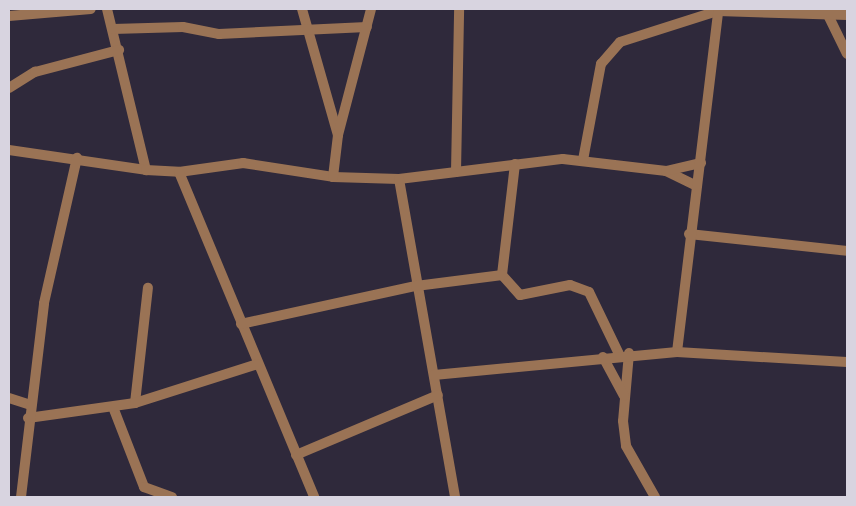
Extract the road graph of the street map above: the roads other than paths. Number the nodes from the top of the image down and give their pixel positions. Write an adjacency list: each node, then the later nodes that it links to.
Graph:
1 (91, 9): 10 (street)
2 (107, 9): 12 (street)
3 (302, 9): 13 (street)
4 (371, 9): 11 (street)
5 (459, 9): 26 (street)
6 (718, 11): 7 (street); 20 (street); 21 (street)
7 (775, 11): 8 (street)
8 (828, 15): 9 (street); 15 (street)
9 (847, 15)
10 (9, 16)
11 (367, 28): 13 (street); 17 (street)
12 (113, 29): 13 (street); 14 (street)
13 (305, 30): 17 (street)
14 (119, 50): 16 (street); 23 (street)
15 (847, 54)
16 (9, 88)
17 (338, 135): 27 (street)
18 (9, 150): 19 (street)
19 (77, 158): 23 (street); 46 (street)
20 (583, 160): 22 (street); 24 (street)
21 (701, 163): 24 (street); 29 (street)
22 (515, 164): 26 (street); 32 (street)
23 (146, 170): 25 (street)
24 (666, 171): 29 (street)
25 (179, 172): 27 (street); 35 (street)
26 (456, 172): 28 (street)
27 (334, 177): 28 (street)
28 (399, 179): 33 (street)
29 (695, 185): 30 (street)
30 (690, 234): 31 (street); 36 (street)
31 (847, 251)
32 (502, 275): 33 (street); 37 (street)
33 (416, 286): 35 (street); 41 (street)
34 (148, 288): 45 (street)
35 (241, 324): 40 (street)
36 (677, 352): 37 (street); 39 (street)
37 (624, 354): 38 (street); 43 (street)
38 (603, 356): 41 (street); 43 (street)
39 (847, 362)
40 (258, 364): 45 (street); 49 (street)
41 (434, 375): 42 (street)
42 (438, 395): 49 (street); 53 (street)
43 (624, 397): 54 (street)
44 (9, 398): 46 (street)
45 (135, 402): 47 (street)
46 (30, 405): 48 (street)
47 (113, 407): 48 (street); 51 (street)
48 (28, 418): 50 (street)
49 (296, 455): 52 (street)
50 (21, 497)
51 (172, 497)
52 (314, 497)
53 (454, 497)
54 (655, 497)

